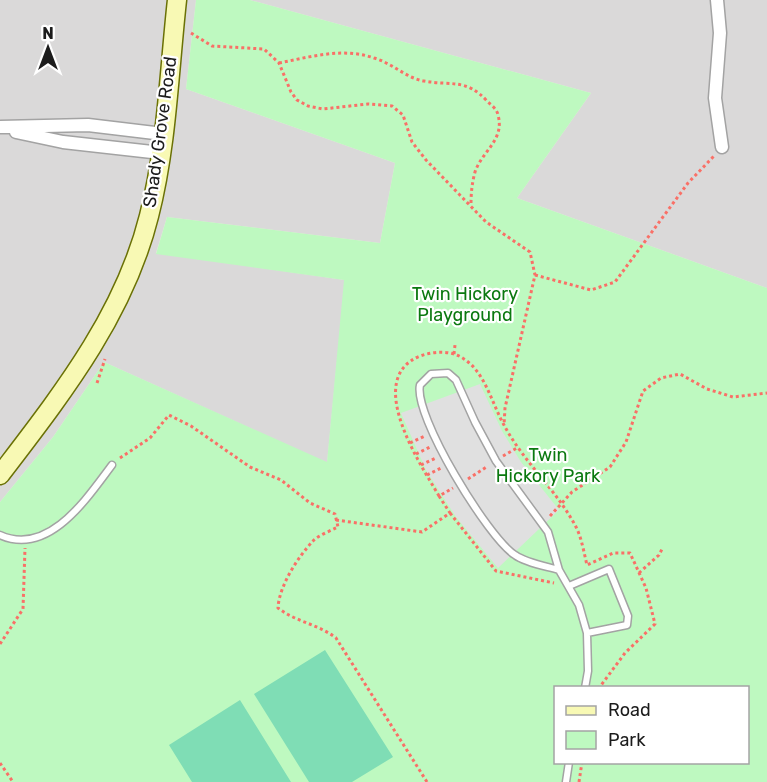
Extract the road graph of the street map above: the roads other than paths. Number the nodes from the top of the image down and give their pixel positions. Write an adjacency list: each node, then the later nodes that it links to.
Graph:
1 (177, 0): 4 (main road, Shady Grove Road)
2 (717, 0): 5 (street)
3 (0, 128): 4 (street); 6 (street)
4 (163, 134): 6 (main road, Shady Grove Road)
5 (722, 147)
6 (161, 153): 8 (main road, Shady Grove Road)
7 (112, 465): 9 (lane)
8 (0, 475)
9 (0, 535)
10 (558, 570): 10 (lane); 11 (lane)
11 (569, 586): 12 (lane); 12 (lane)
12 (587, 633): 13 (lane)
13 (585, 686)
14 (569, 764): 15 (lane)
15 (566, 782)

